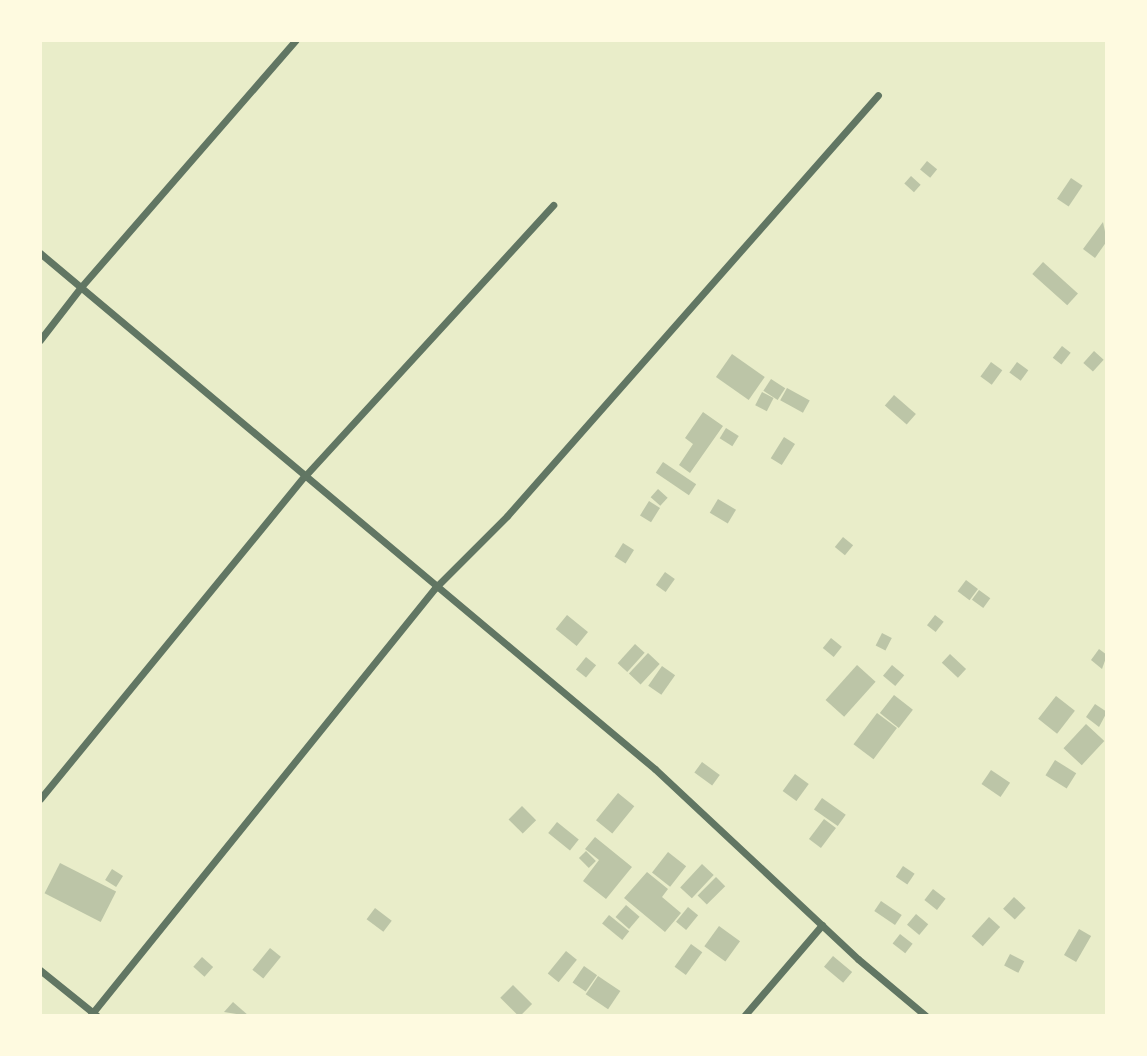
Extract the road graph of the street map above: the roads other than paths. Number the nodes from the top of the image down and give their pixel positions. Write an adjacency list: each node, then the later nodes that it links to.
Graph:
1 (296, 40): 5 (street)
2 (878, 94): 8 (street)
3 (553, 205): 7 (street)
4 (40, 253): 5 (street)
5 (81, 287): 6 (street); 7 (street)
6 (40, 341)
7 (304, 477): 8 (street); 9 (street)
8 (435, 588): 10 (street); 12 (street)
9 (40, 799)
10 (822, 926): 13 (street); 14 (street)
11 (40, 970): 12 (street)
12 (93, 1015)
13 (744, 1016)
14 (926, 1016)

